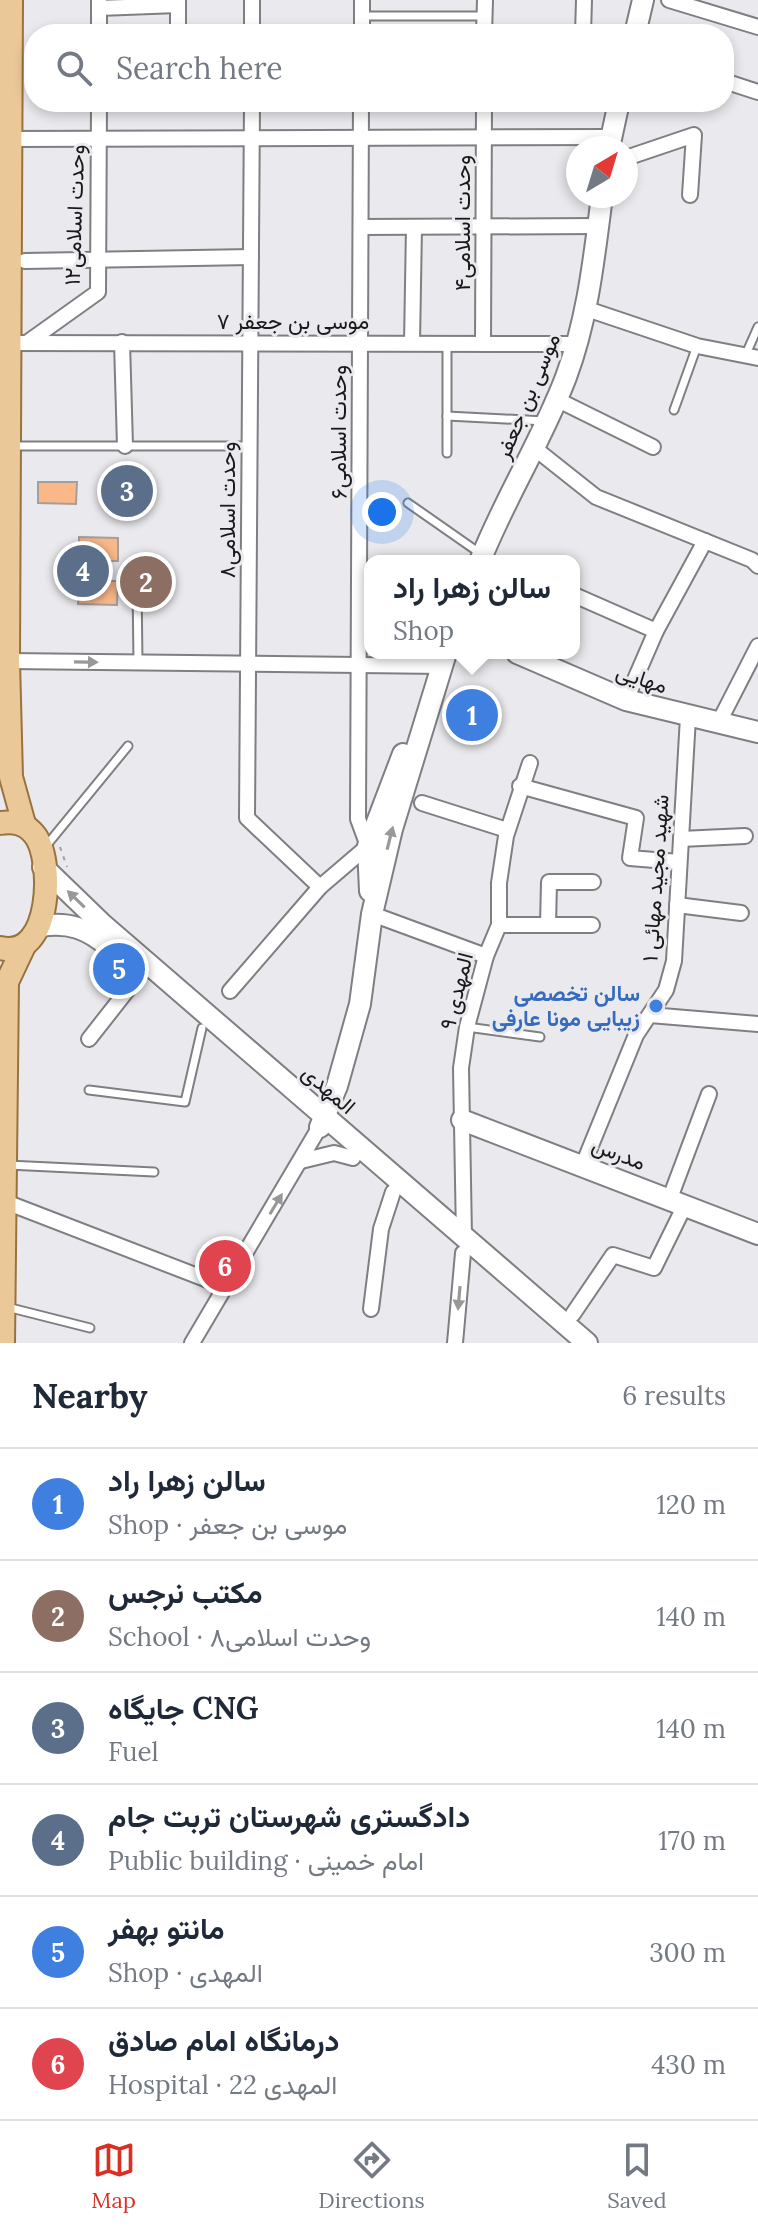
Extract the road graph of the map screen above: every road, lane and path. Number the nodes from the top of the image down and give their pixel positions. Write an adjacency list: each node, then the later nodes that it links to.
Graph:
1 (11, 0): 31 (main road)
2 (252, 0): 13 (street)
3 (362, 0): 10 (street)
4 (485, 0): 11 (street)
5 (584, 0): 16 (street)
6 (643, 0): 17 (street)
7 (669, 0): 18 (street)
8 (178, 3): 9 (street); 12 (street)
9 (99, 4)
10 (362, 16): 11 (lane); 14 (street)
11 (484, 16): 15 (street)
12 (178, 24)
13 (252, 24)
14 (362, 24)
15 (484, 24)
16 (583, 24)
17 (637, 24)
18 (758, 27)
19 (734, 84): 20 (street)
20 (758, 92)
21 (99, 112): 27 (street, وحدت اسلامی۱۲)
22 (252, 112): 28 (street, وحدت اسلامی۸)
23 (361, 112): 29 (street, وحدت اسلامی۶)
24 (484, 112): 30 (street, وحدت اسلامی۴)
25 (617, 112): 26 (street)
26 (612, 136)
27 (99, 138): 28 (street); 31 (street); 42 (street, وحدت اسلامی۱۲)
28 (251, 138): 29 (street); 41 (street, وحدت اسلامی۸)
29 (361, 138): 30 (street); 37 (street, وحدت اسلامی۶)
30 (484, 138): 32 (street); 39 (street, وحدت اسلامی۴)
31 (12, 139): 40 (main road)
32 (566, 141)
33 (638, 154): 34 (street)
34 (690, 195)
35 (600, 208): 36 (street, موسی بن جعفر)
36 (598, 226): 39 (street); 44 (street, موسی بن جعفر)
37 (361, 227): 38 (street); 49 (street, وحدت اسلامی۶)
38 (414, 227): 39 (street); 50 (street)
39 (484, 227): 52 (street, وحدت اسلامی۴)
40 (5, 235): 43 (main road)
41 (251, 257): 42 (street); 48 (street, وحدت اسلامی۸)
42 (98, 259): 43 (street); 46 (street, وحدت اسلامی۱۲)
43 (12, 269): 46 (main road)
44 (587, 309): 53 (street, موسی بن جعفر); 54 (street)
45 (758, 327): 55 (lane)
46 (18, 342): 47 (street, موسی بن جعفر ۷); 60 (main road)
47 (122, 342): 48 (street, موسی بن جعفر ۷); 61 (street)
48 (250, 343): 49 (street, موسی بن جعفر ۷); 62 (street, وحدت اسلامی۸)
49 (360, 343): 50 (street, موسی بن جعفر ۷); 80 (street, وحدت اسلامی۶)
50 (412, 343): 51 (street, موسی بن جعفر ۷)
51 (447, 343): 52 (street, موسی بن جعفر ۷); 58 (lane)
52 (483, 344): 53 (street, موسی بن جعفر ۷)
53 (577, 344): 56 (street, موسی بن جعفر)
54 (697, 346): 55 (street); 57 (lane)
55 (752, 357)
56 (556, 399): 59 (street, موسی بن جعفر); 64 (street)
57 (674, 410)
58 (447, 416): 59 (lane); 65 (lane)
59 (546, 421): 63 (street, موسی بن جعفر)
60 (9, 446): 61 (lane); 77 (main road)
61 (125, 446): 62 (lane)
62 (249, 446): 79 (street, وحدت اسلامی۸)
63 (533, 447): 67 (street); 69 (street, موسی بن جعفر)
64 (653, 447)
65 (447, 453)
66 (408, 503): 68 (lane)
67 (705, 541): 70 (street); 73 (street)
68 (480, 555)
69 (488, 555)
70 (758, 566)
71 (137, 583): 78 (lane)
72 (580, 598): 73 (street)
73 (656, 631): 81 (street)
74 (758, 646): 83 (street)
75 (531, 659): 81 (street, مهایی)
76 (445, 660): 80 (street); 95 (street); 102 (street, one-way to 76)
77 (8, 661): 78 (street, one-way to 78); 85 (main road)
78 (138, 663): 79 (street)
79 (248, 664): 80 (street); 99 (street, وحدت اسلامی۸)
80 (359, 665): 95 (street, وحدت اسلامی۶)
81 (626, 700): 82 (street, مهایی)
82 (688, 717): 83 (street, مهایی); 94 (street, شهید مجید مهائی ۱)
83 (718, 724): 84 (street, مهایی)
84 (758, 732)
85 (4, 737): 91 (main road)
86 (128, 746): 96 (lane)
87 (530, 763): 88 (street, المهدی ۹)
88 (520, 786): 92 (street, المهدی ۹); 97 (street)
89 (422, 803): 92 (street)
90 (0, 823): 91 (main road)
91 (24, 824): 96 (main road)
92 (507, 830): 103 (street, المهدی ۹)
93 (745, 836): 94 (street)
94 (681, 839): 97 (street, شهید مجید مهائی ۱)
95 (368, 846): 99 (street); 102 (street)
96 (42, 859): 106 (main road); 120 (street, المهدی, one-way to 96)
97 (679, 862): 100 (street, شهید مجید مهائی ۱)
98 (593, 882): 104 (street)
99 (320, 887): 111 (street)
100 (677, 905): 101 (street); 112 (street, شهید مجید مهائی ۱)
101 (741, 913)
102 (372, 914): 109 (street); 119 (street)
103 (499, 925): 104 (street); 109 (street, المهدی ۹)
104 (548, 925): 105 (street)
105 (592, 925)
106 (41, 926): 107 (main road); 110 (street, المهدی)
107 (24, 946): 108 (main road); 116 (main road)
108 (0, 948)
109 (486, 956): 114 (street, المهدی ۹)
110 (140, 974): 115 (street, المهدی); 118 (street)
111 (230, 991)
112 (650, 1015): 113 (street); 128 (street, شهید مجید مهائی ۱)
113 (758, 1024)
114 (467, 1027): 117 (lane); 123 (street, المهدی ۹)
115 (202, 1028): 121 (lane); 124 (street, المهدی)
116 (3, 1030): 127 (main road)
117 (540, 1037)
118 (89, 1039)
119 (337, 1086): 120 (street); 124 (street)
120 (293, 1089): 124 (street, المهدی)
121 (89, 1090)
122 (709, 1094): 132 (street)
123 (462, 1120): 128 (street, مدرس); 134 (street, المهدی ۹)
124 (322, 1123): 125 (street, المهدی); 126 (street); 134 (street, المهدی)
125 (353, 1158): 126 (street); 130 (street, المهدی)
126 (301, 1161): 135 (street, one-way to 126)
127 (4, 1165): 129 (lane); 131 (main road)
128 (583, 1165): 132 (street, مدرس)
129 (154, 1172)
130 (393, 1192): 134 (street, المهدی); 137 (street)
131 (3, 1201): 135 (street); 136 (main road)
132 (677, 1202): 133 (street, مدرس); 138 (street)
133 (758, 1234)
134 (463, 1245): 142 (street, المهدی ۹, one-way to 142); 143 (street, المهدی); 144 (street, المهدی)
135 (226, 1287): 141 (street)
136 (2, 1306): 139 (lane); 140 (main road)
137 (371, 1309)
138 (573, 1314)
139 (90, 1328)
140 (4, 1343)
141 (192, 1343)
142 (455, 1343)
143 (568, 1343)
144 (587, 1343)

